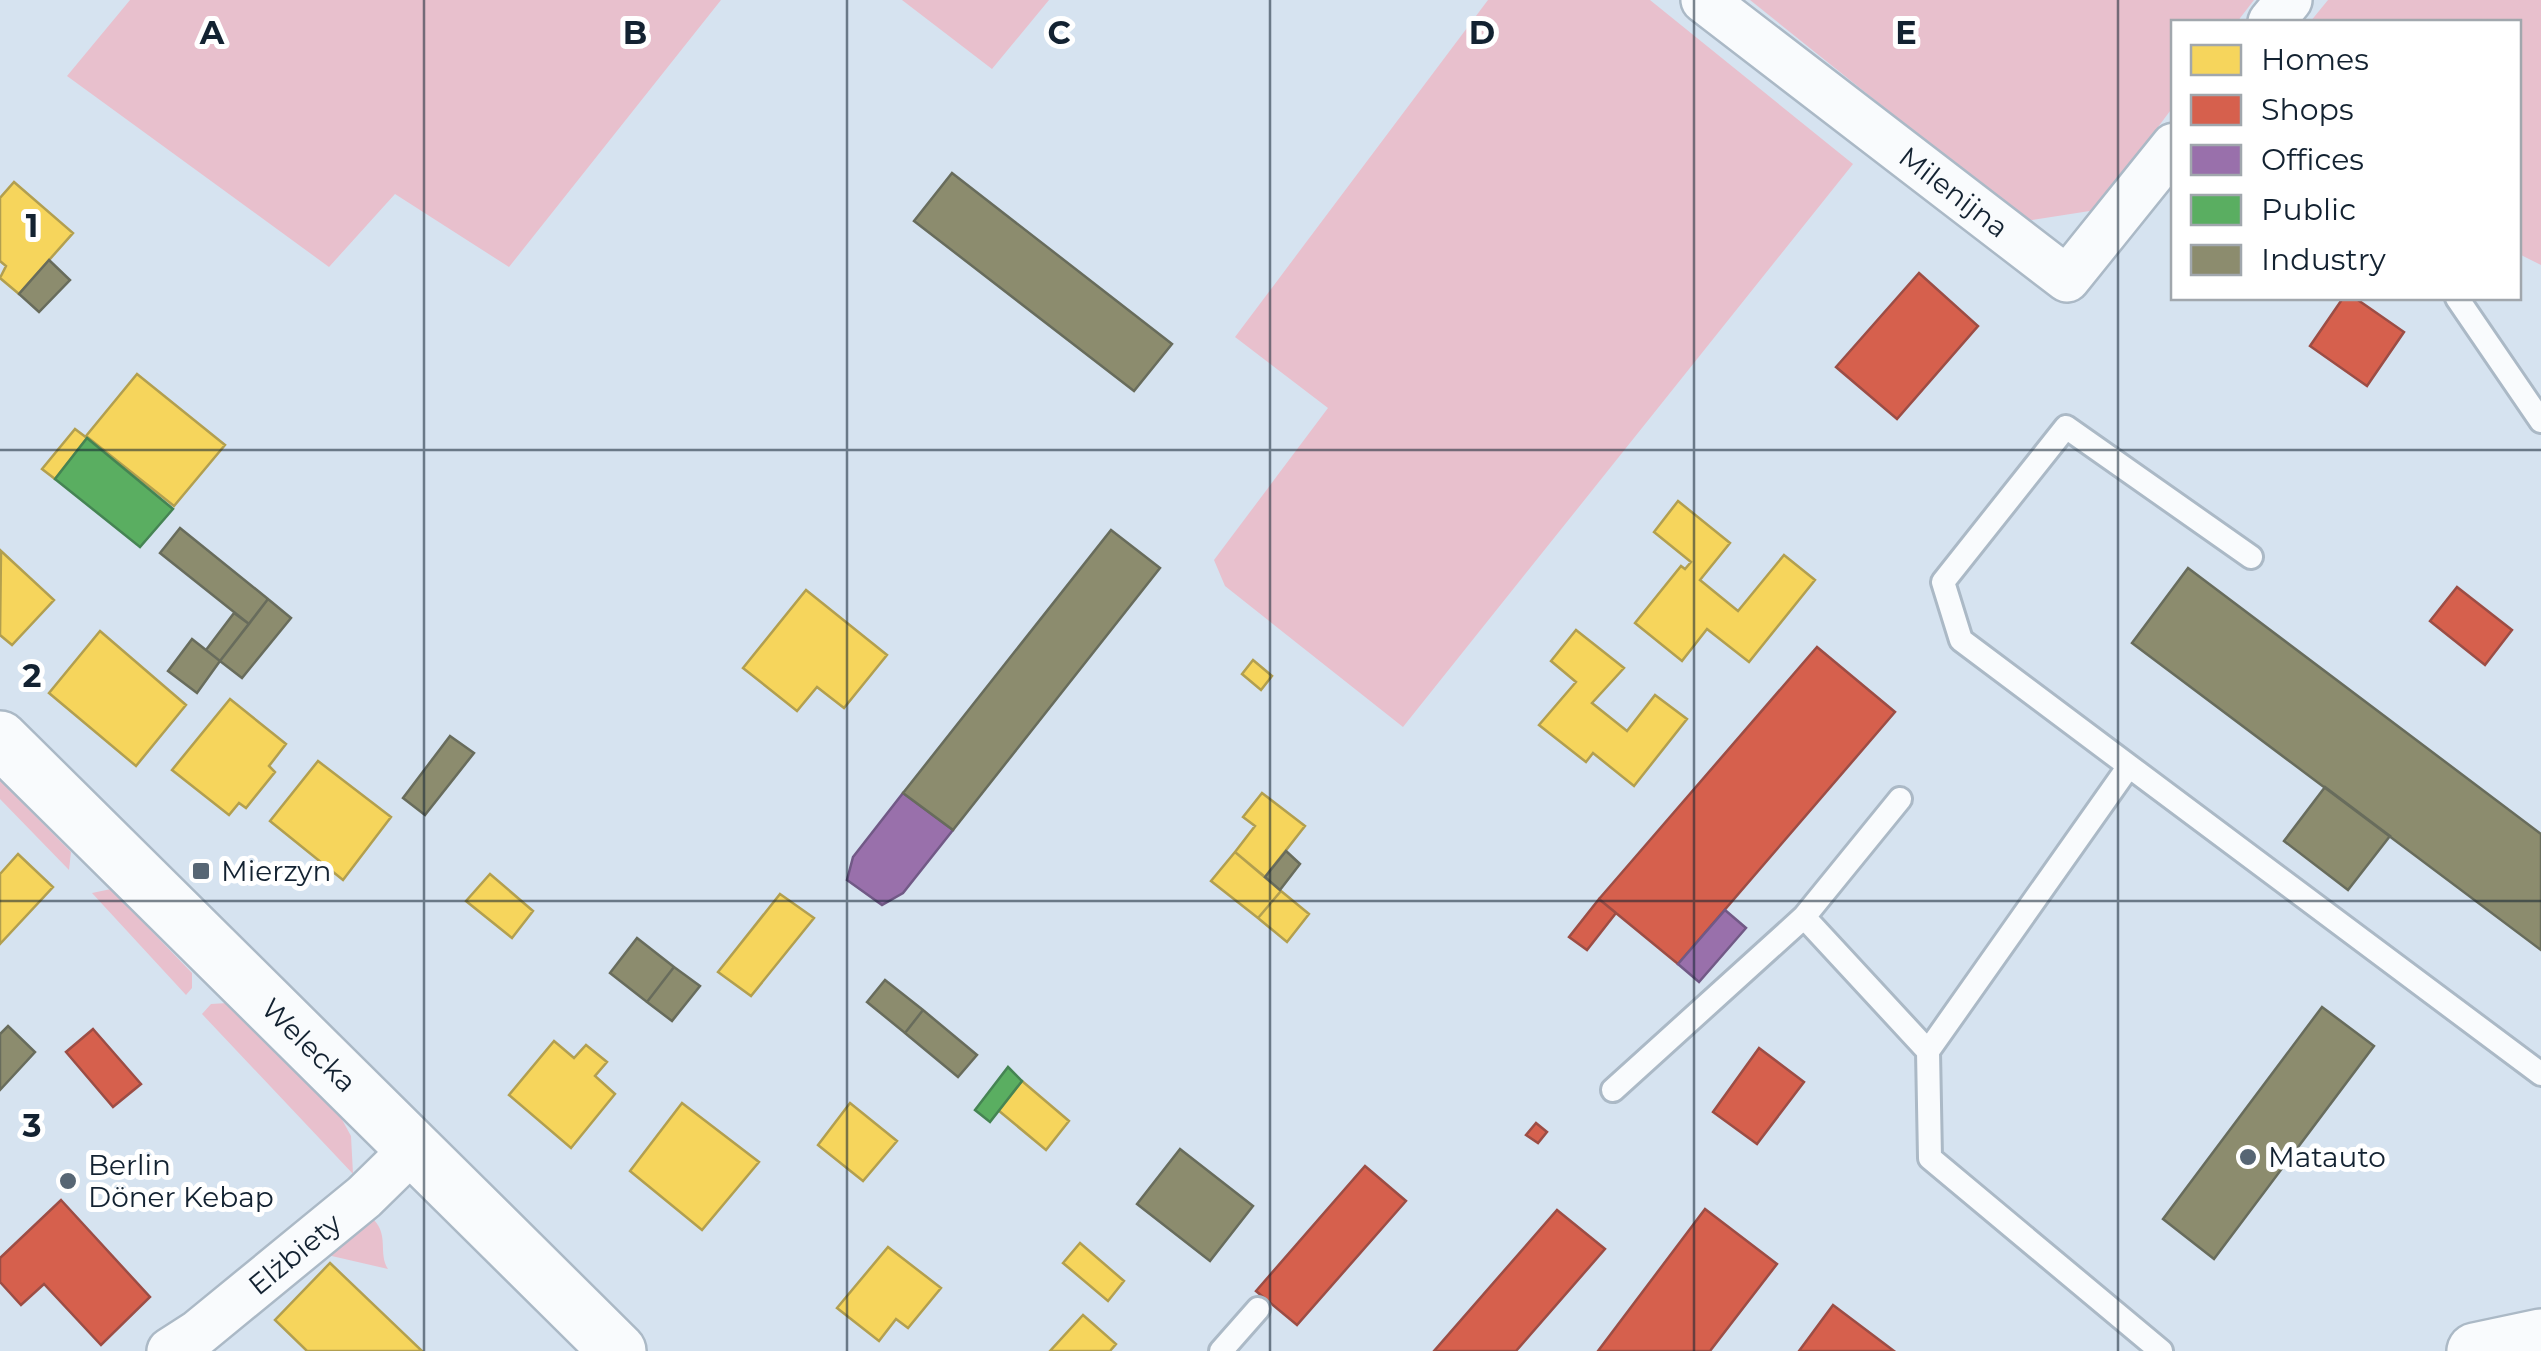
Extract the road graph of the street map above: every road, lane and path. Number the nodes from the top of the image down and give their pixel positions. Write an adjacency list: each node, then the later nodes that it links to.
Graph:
1 (1704, 0): 4 (street, Milenijna)
2 (2289, 0): 3 (street)
3 (2273, 20)
4 (2171, 150)
5 (2458, 300): 6 (lane)
6 (2541, 421)
7 (2251, 557): 9 (lane)
8 (0, 739): 15 (main road, Welecka)
9 (2130, 766): 12 (lane); 13 (lane)
10 (1900, 799): 11 (lane)
11 (1804, 917): 12 (lane); 14 (lane)
12 (1928, 1052): 21 (lane)
13 (2541, 1074)
14 (1613, 1090)
15 (413, 1150): 18 (street, Elżbiety); 19 (main road, Welecka)
16 (1258, 1309): 20 (lane)
17 (2541, 1337): 22 (main road)
18 (170, 1351)
19 (618, 1351)
20 (1221, 1351)
21 (2161, 1351)
22 (2475, 1351)

